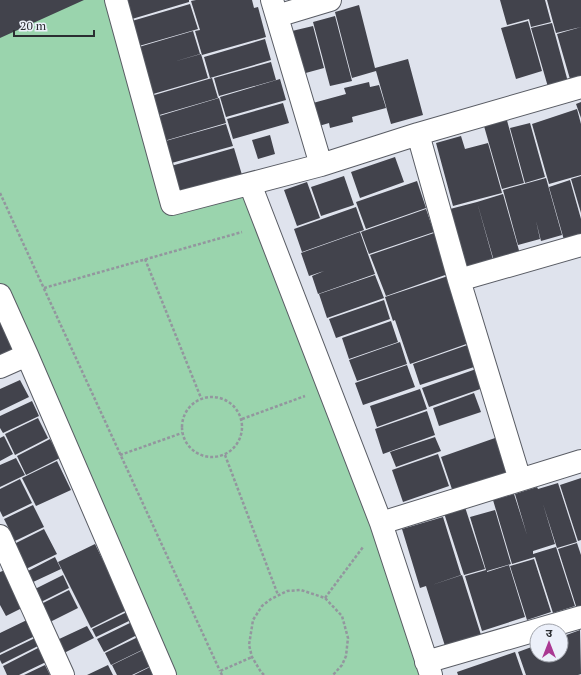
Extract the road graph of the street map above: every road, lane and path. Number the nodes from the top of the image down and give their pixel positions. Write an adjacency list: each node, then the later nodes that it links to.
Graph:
1 (116, 0): 7 (street)
2 (330, 0): 3 (street)
3 (274, 8): 6 (street)
4 (581, 87): 5 (street)
5 (418, 134): 6 (street); 12 (street)
6 (321, 165): 7 (street)
7 (250, 184): 25 (street)
8 (0, 193): 13 (path)
9 (244, 232): 11 (path)
10 (580, 248): 12 (street)
11 (145, 259): 13 (path); 18 (path)
12 (459, 280): 24 (street)
13 (44, 288): 21 (path)
14 (0, 295): 15 (street)
15 (27, 355): 16 (street); 34 (street)
16 (0, 367)
17 (309, 394): 19 (path)
18 (201, 398): 19 (path); 20 (path)
19 (242, 419): 22 (path)
20 (182, 433): 21 (path); 22 (path)
21 (120, 454): 32 (path)
22 (225, 454): 27 (path)
23 (581, 461): 24 (street)
24 (520, 480): 25 (street)
25 (381, 523): 28 (path); 31 (street)
26 (2, 548): 33 (street)
27 (278, 595): 28 (path); 30 (path)
28 (324, 598): 37 (path)
29 (581, 617): 31 (street)
30 (252, 657): 32 (path); 36 (path)
31 (429, 668)
32 (220, 671): 35 (path)
33 (62, 675)
34 (165, 675)
35 (222, 675)
36 (264, 675)
37 (333, 675)

